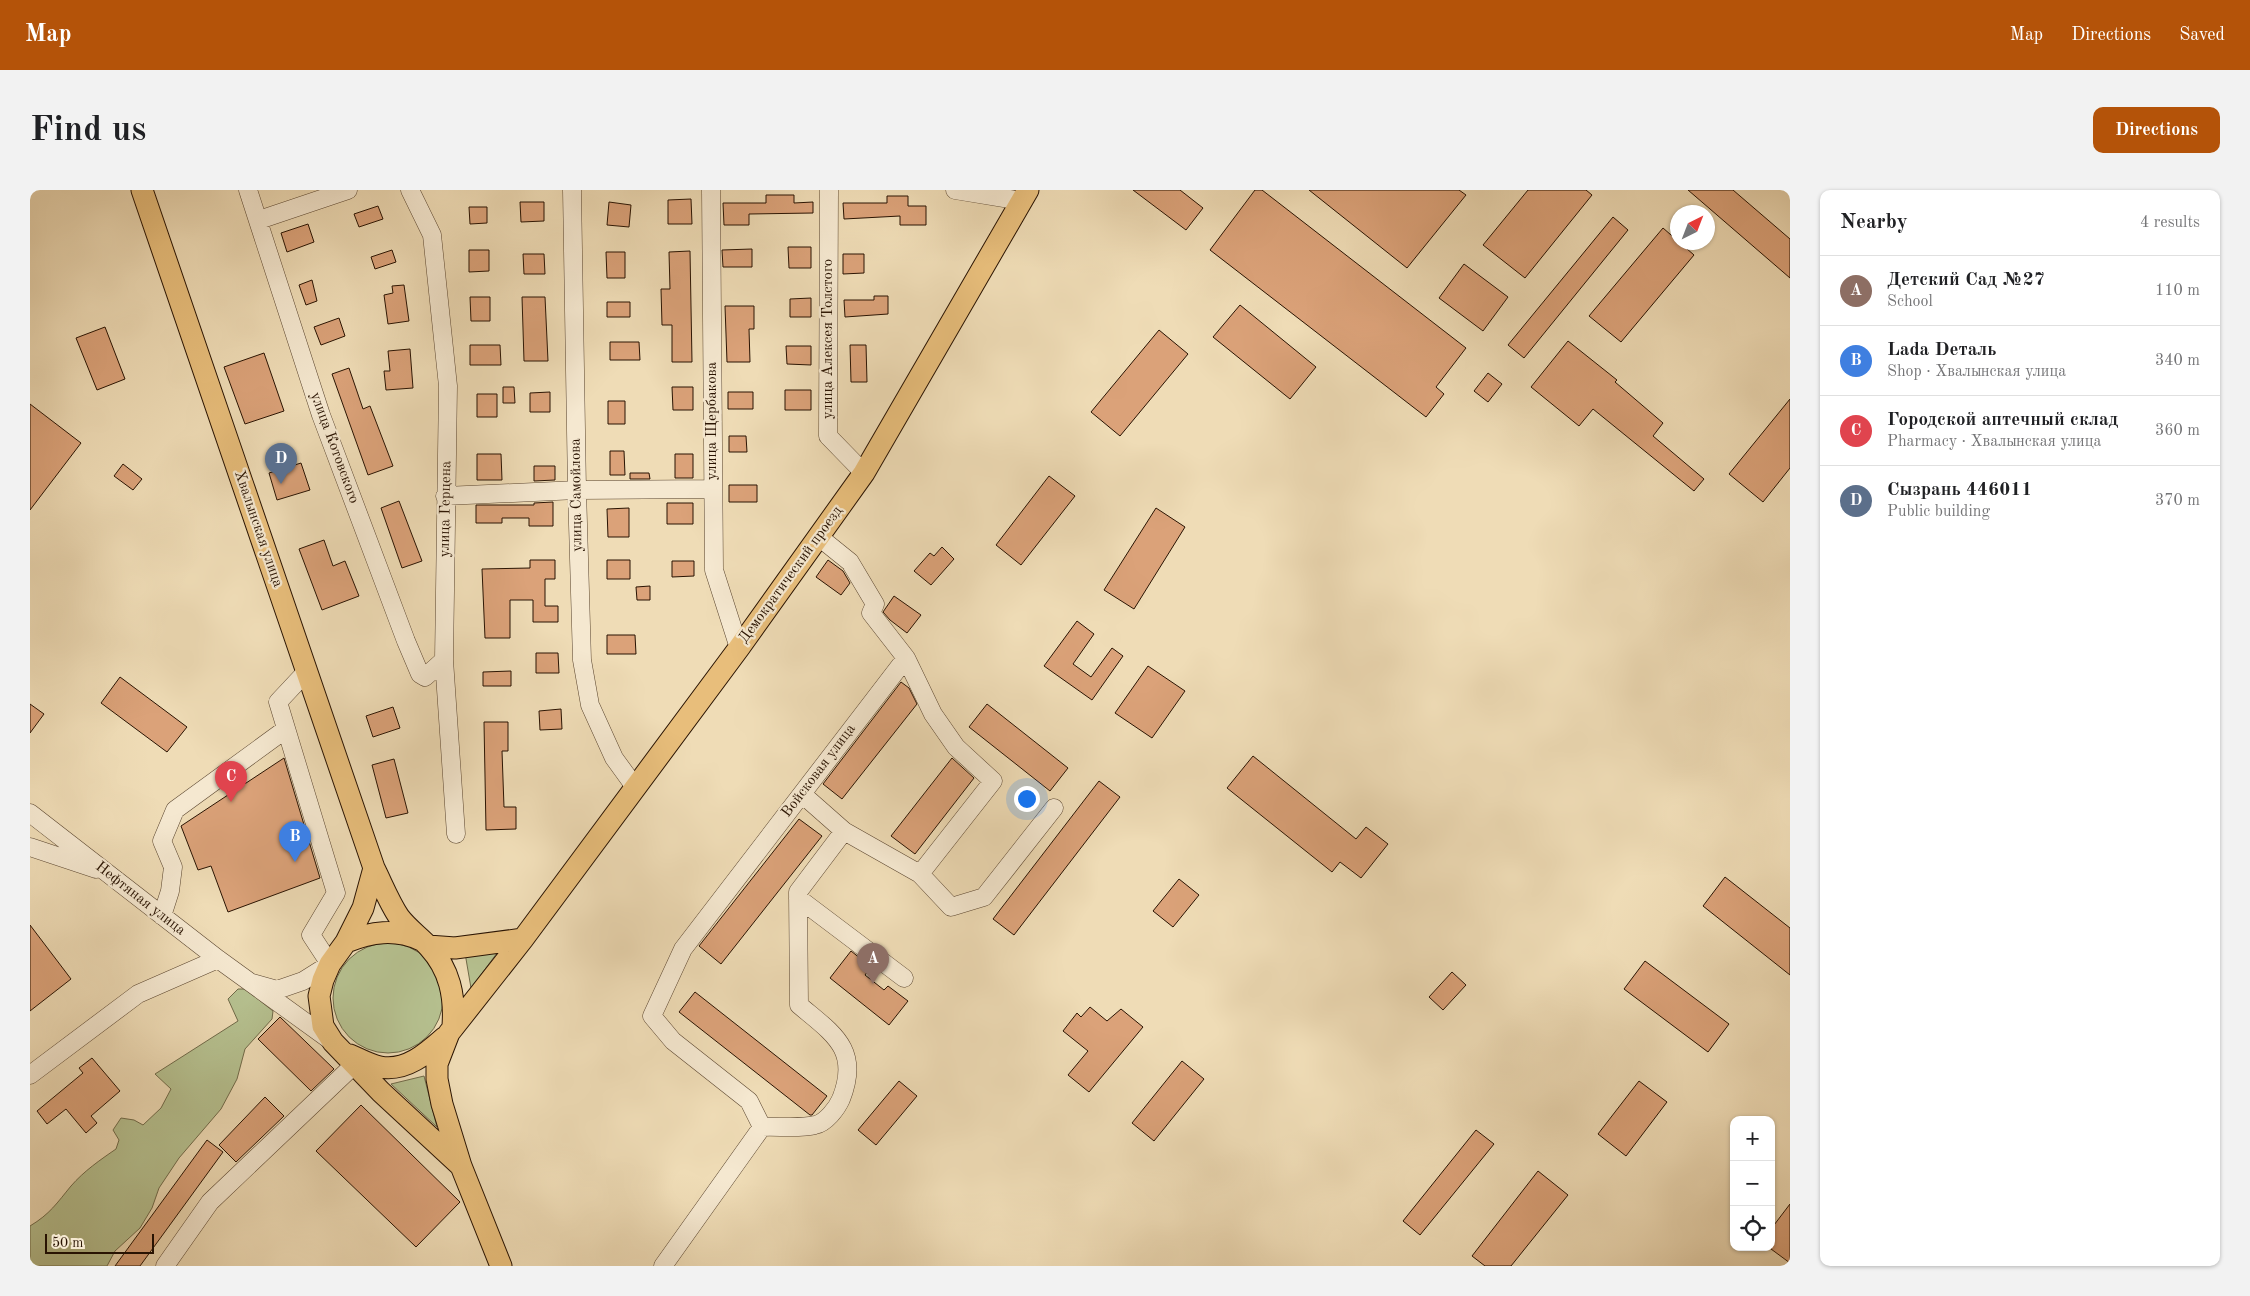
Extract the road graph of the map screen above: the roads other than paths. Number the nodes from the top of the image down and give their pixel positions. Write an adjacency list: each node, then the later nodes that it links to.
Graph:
1 (142, 190): 19 (main road, Хвалынская улица)
2 (248, 190): 10 (street, улица Котовского)
3 (348, 190): 10 (street)
4 (410, 190): 14 (street, улица Герцена)
5 (572, 190): 13 (street, улица Самойлова)
6 (711, 190): 12 (street, улица Щербакова)
7 (829, 190): 11 (street, улица Алексея Толстого)
8 (955, 190): 9 (street)
9 (1025, 195): 11 (main road, Демократический проезд)
10 (259, 220): 18 (street, улица Котовского)
11 (864, 473): 15 (main road, Демократический проезд)
12 (713, 489): 13 (street); 16 (street, улица Щербакова)
13 (577, 490): 14 (street); 21 (street, улица Самойлова)
14 (445, 496): 18 (street, улица Герцена)
15 (819, 537): 16 (main road, Демократический проезд); 17 (street)
16 (739, 648): 21 (main road, Демократический проезд)
17 (906, 658): 22 (street, Войсковая улица); 30 (street)
18 (444, 660): 26 (street, улица Герцена)
19 (307, 671): 20 (street); 28 (main road, Хвалынская улица)
20 (286, 729): 32 (street); 37 (street)
21 (635, 787): 33 (main road, Демократический проезд)
22 (802, 794): 25 (street); 43 (street, Войсковая улица)
23 (1054, 808): 30 (street)
24 (30, 812): 29 (street, Нефтяная улица)
25 (844, 830): 30 (street); 31 (street)
26 (456, 834)
27 (30, 847): 29 (street)
28 (374, 868): 34 (main road); 35 (main road, Хвалынская улица)
29 (107, 872): 32 (street, Нефтяная улица)
30 (920, 874)
31 (798, 898): 38 (street); 43 (street)
32 (162, 916): 36 (street, Нефтяная улица)
33 (523, 939): 35 (main road); 40 (main road, Демократический проезд)
34 (346, 942): 35 (main road); 37 (main road)
35 (424, 943): 40 (main road)
36 (218, 959): 39 (street, Нефтяная улица); 42 (street)
37 (330, 964): 39 (street); 41 (main road)
38 (904, 978)
39 (252, 983): 41 (street, Нефтяная улица)
40 (451, 1030): 41 (main road); 44 (main road)
41 (343, 1052): 44 (main road); 45 (street)
42 (30, 1075)
43 (762, 1126): 47 (street)
44 (461, 1166): 46 (main road)
45 (165, 1266)
46 (501, 1266)
47 (663, 1266)

